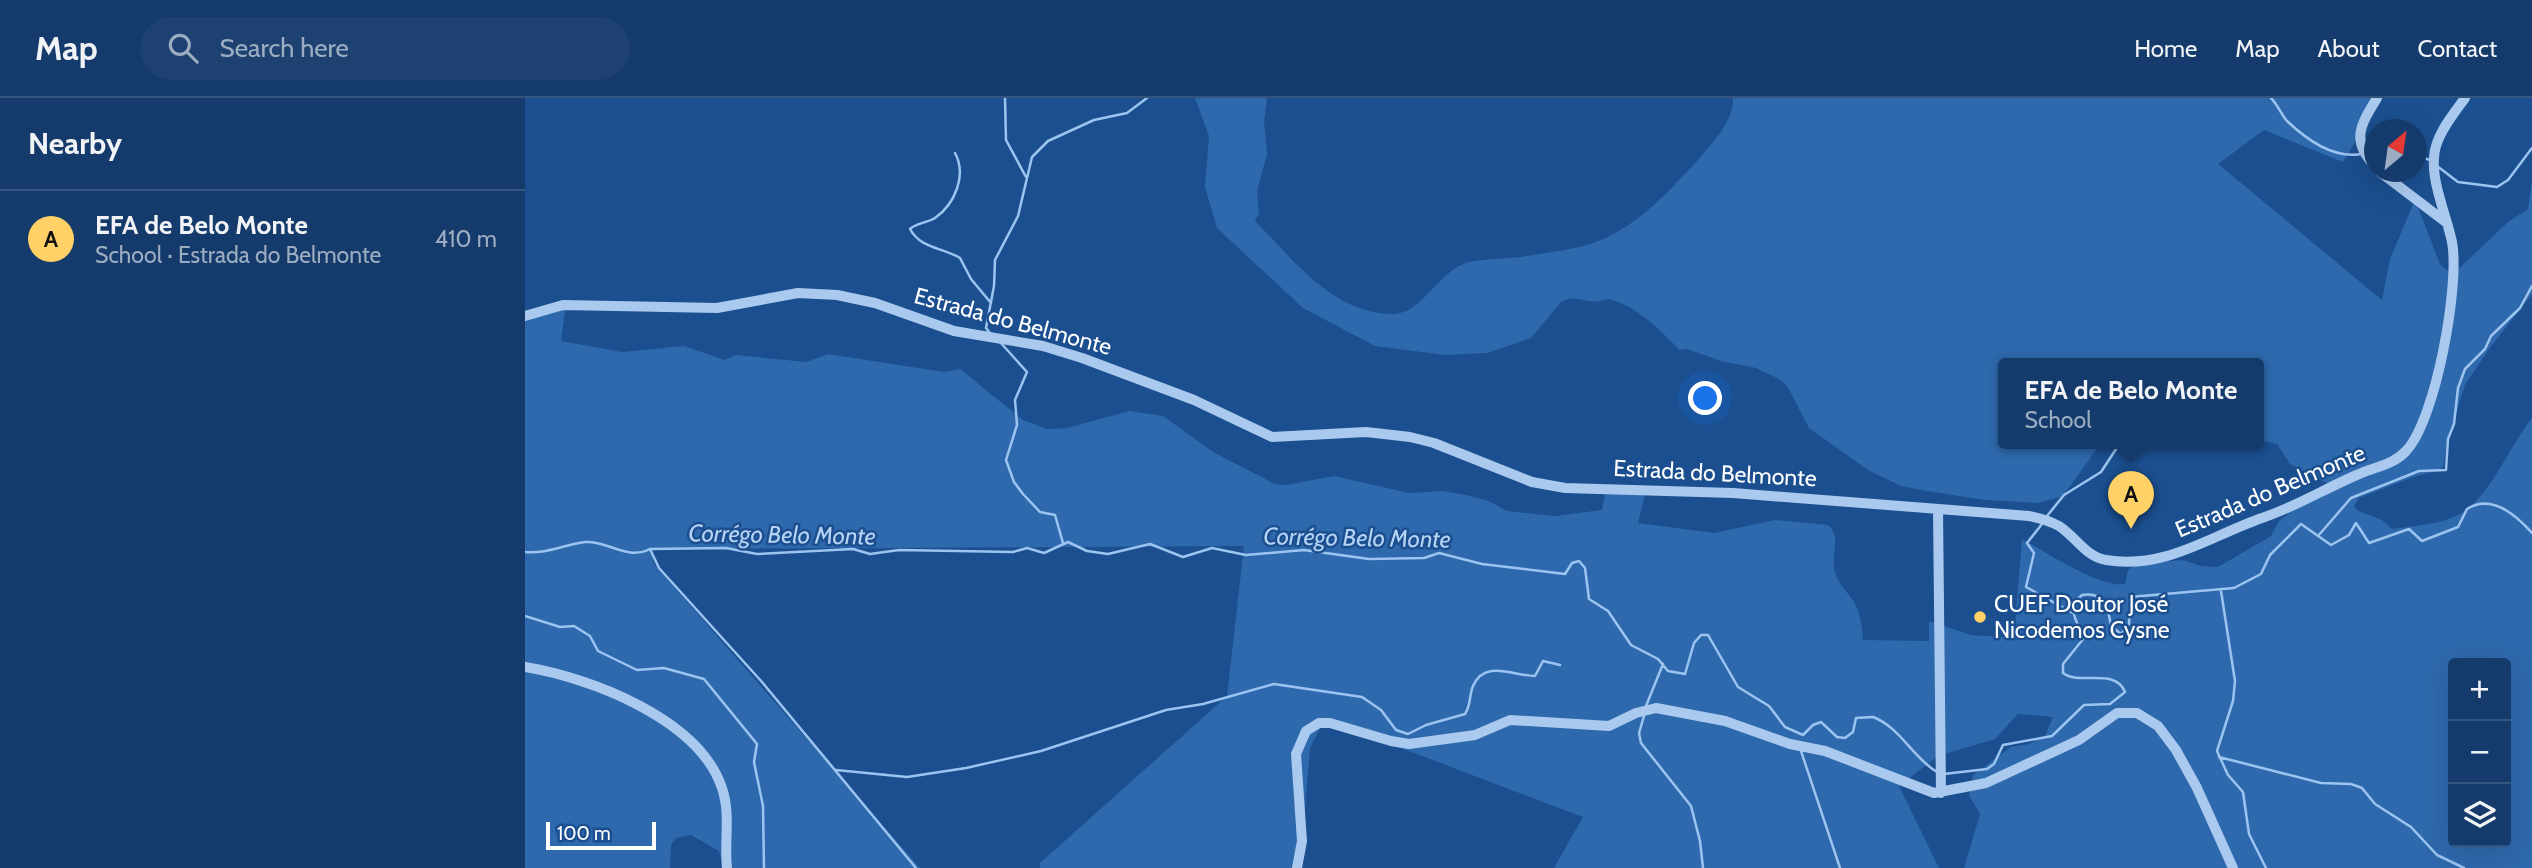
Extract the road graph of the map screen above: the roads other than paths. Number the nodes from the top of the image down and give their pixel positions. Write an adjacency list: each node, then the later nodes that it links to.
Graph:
1 (2377, 98): 3 (street)
2 (2465, 99): 7 (street, Estrada do Belmonte)
3 (2366, 119)
4 (2364, 123): 5 (street)
5 (2364, 153)
6 (2393, 182): 7 (street)
7 (2447, 223): 9 (street, Estrada do Belmonte)
8 (525, 316): 9 (street, Estrada do Belmonte)
9 (1938, 509): 11 (street)
10 (525, 667): 12 (street)
11 (1941, 793): 13 (street); 14 (street)
12 (727, 868)
13 (1297, 868)
14 (2233, 868)

